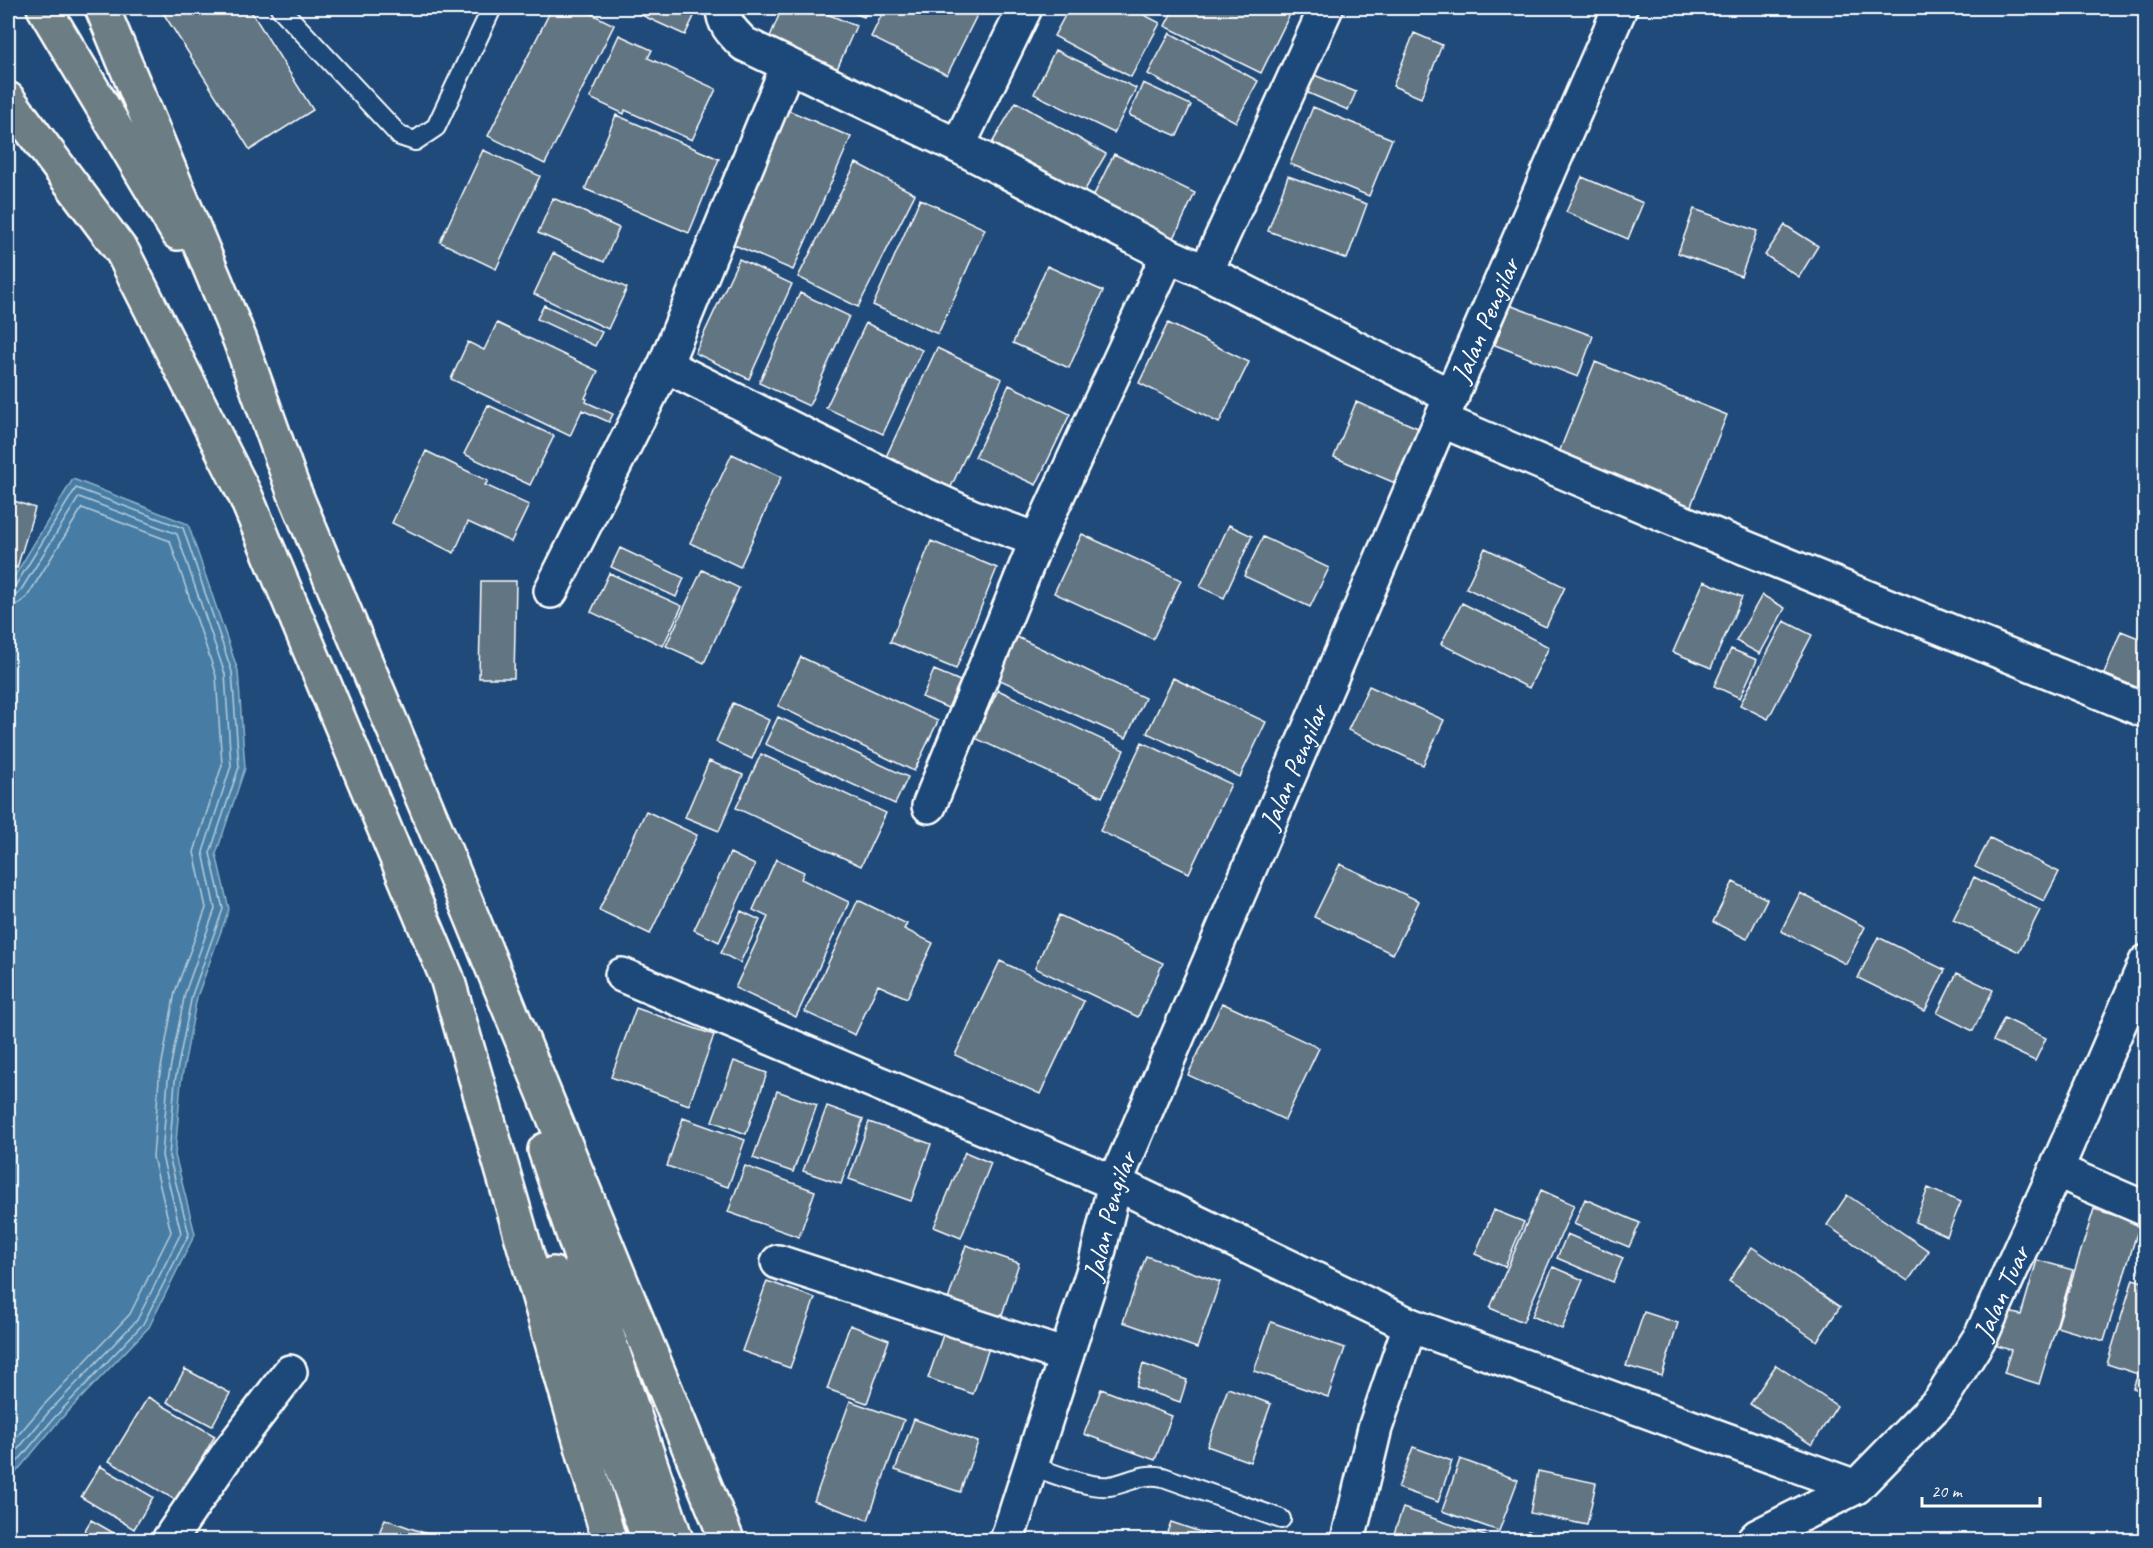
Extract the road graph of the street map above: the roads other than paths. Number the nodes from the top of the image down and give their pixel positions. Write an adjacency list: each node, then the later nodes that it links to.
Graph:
1 (44, 8): 14 (highway)
2 (102, 8): 14 (highway)
3 (280, 8): 4 (lane)
4 (492, 8)
5 (723, 8): 9 (street)
6 (1025, 8): 11 (street)
7 (1326, 8): 13 (street)
8 (1620, 8): 16 (street, Jalan Pengilar)
9 (788, 65): 11 (street); 15 (street)
10 (8, 99): 24 (highway)
11 (958, 146): 12 (street)
12 (1168, 255): 13 (street); 17 (street)
13 (1206, 272): 16 (street)
14 (240, 340): 21 (highway)
15 (665, 365): 17 (street); 18 (street)
16 (1446, 408): 19 (street); 26 (street, Jalan Pengilar)
17 (1037, 540): 20 (street)
18 (551, 591)
19 (2145, 711)
20 (929, 806)
21 (444, 849): 38 (highway); 39 (highway)
22 (2145, 963): 25 (street, Jalan Tuar)
23 (622, 975): 26 (street)
24 (447, 978): 36 (highway); 37 (highway)
25 (2056, 1170): 27 (street); 33 (street, Jalan Tuar)
26 (1115, 1183): 29 (street); 30 (street, Jalan Pengilar)
27 (2145, 1209)
28 (778, 1262): 30 (street)
29 (1410, 1324): 33 (street); 41 (street)
30 (1066, 1356): 32 (street, Jalan Pengilar)
31 (290, 1372): 35 (street)
32 (1031, 1466): 34 (lane); 40 (street, Jalan Pengilar)
33 (1856, 1487): 42 (street, Jalan Tuar)
34 (1281, 1519)
35 (169, 1540)
36 (609, 1540)
37 (649, 1540)
38 (676, 1540)
39 (727, 1540)
40 (1007, 1540)
41 (1348, 1540)
42 (1754, 1540)

